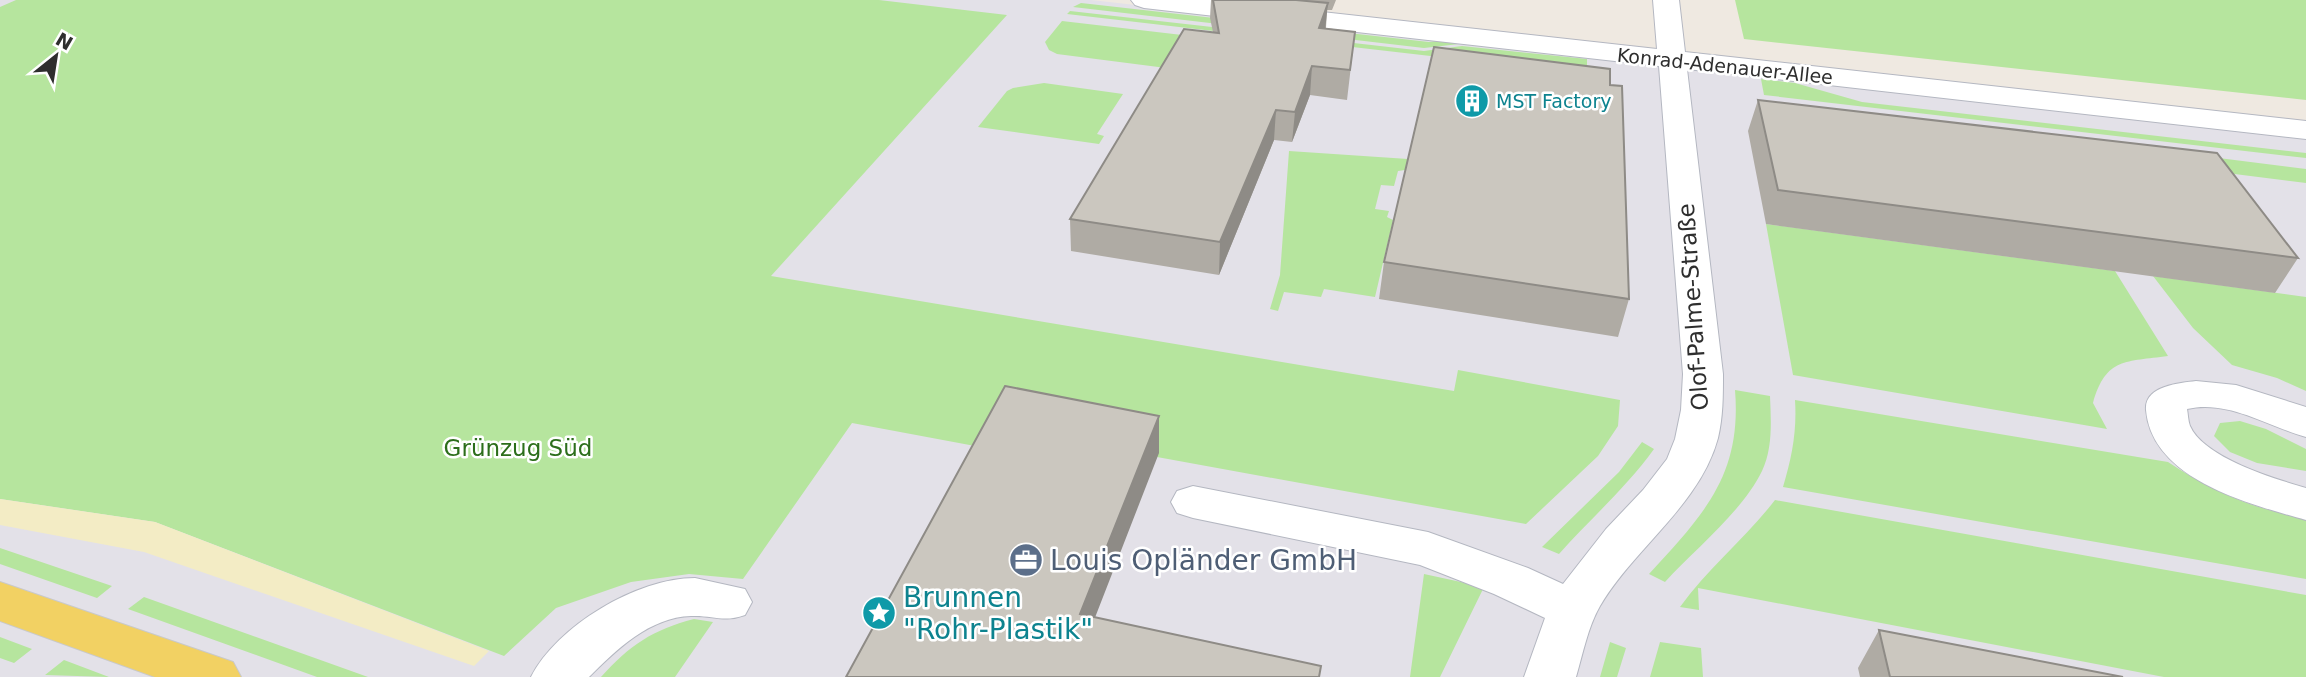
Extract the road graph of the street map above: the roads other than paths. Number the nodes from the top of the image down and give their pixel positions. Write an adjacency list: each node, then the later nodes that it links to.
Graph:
1 (1144, 0): 3 (street, Konrad-Adenauer-Allee)
2 (1666, 0): 3 (street, Olof-Palme-Straße)
3 (1673, 60): 4 (street, Konrad-Adenauer-Allee); 10 (street, Olof-Palme-Straße)
4 (2306, 130)
5 (2306, 424): 7 (street)
6 (1193, 502): 10 (street)
7 (2306, 504)
8 (0, 601): 11 (main road)
9 (728, 602): 12 (street)
10 (1573, 610): 13 (street, Olof-Palme-Straße)
11 (215, 677)
12 (557, 677)
13 (1550, 677)

